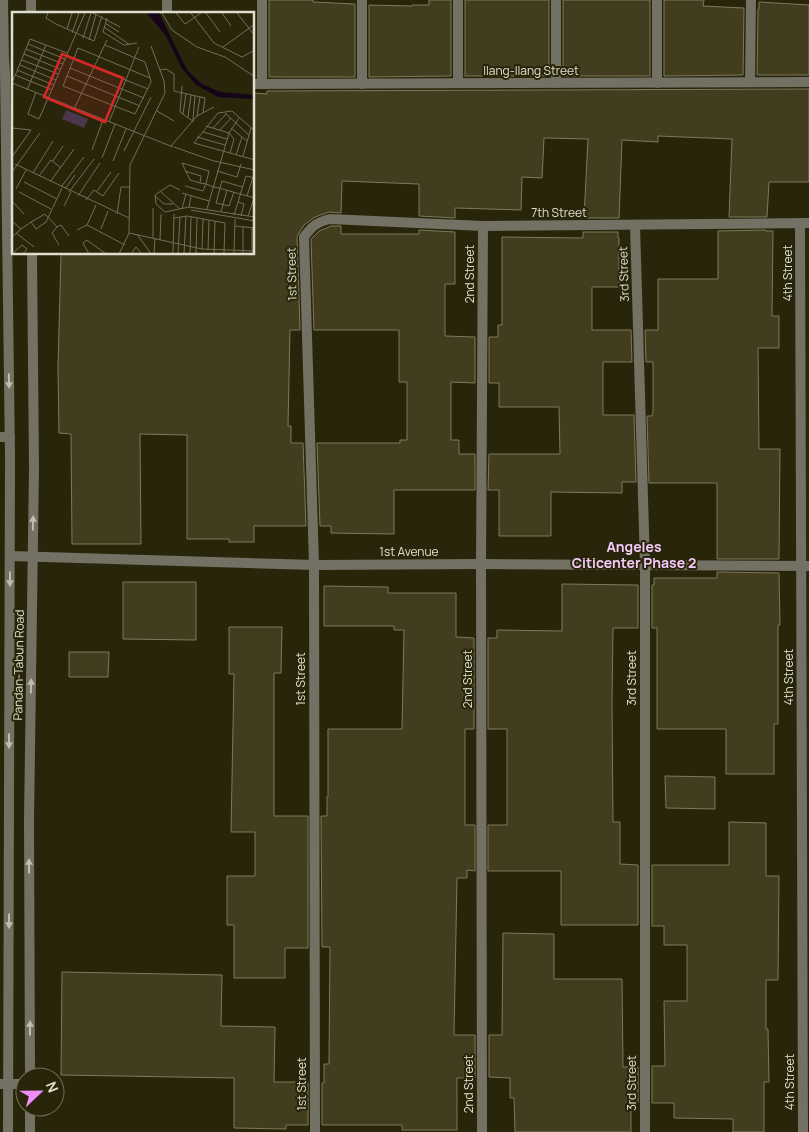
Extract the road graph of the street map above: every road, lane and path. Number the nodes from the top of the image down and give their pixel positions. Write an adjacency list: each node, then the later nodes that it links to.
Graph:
1 (3, 0): 8 (street, Pandan-Tabun Road)
2 (262, 0): 14 (street)
3 (362, 0): 15 (street)
4 (458, 0): 12 (street)
5 (556, 0): 13 (street)
6 (657, 0): 9 (street)
7 (751, 0): 10 (street)
8 (6, 72): 21 (street, Pandan-Tabun Road, one-way to 21)
9 (657, 82): 10 (street, Ilang-Ilang Street); 13 (street, Ilang-Ilang Street)
10 (750, 82): 11 (street, Ilang-Ilang Street)
11 (809, 82)
12 (458, 83): 13 (street, Ilang-Ilang Street); 15 (street, Ilang-Ilang Street)
13 (556, 83)
14 (258, 84): 15 (street, Ilang-Ilang Street)
15 (362, 84)
16 (804, 223): 17 (street, 7th Street); 27 (street, 4th Street)
17 (635, 225): 18 (street, 7th Street); 26 (street, 3rd Street)
18 (483, 226): 19 (street, 7th Street); 24 (street, 2nd Street)
19 (312, 228): 25 (street, 1st Street)
20 (32, 255): 23 (street, Pandan-Tabun Road, one-way to 20)
21 (5, 437): 22 (street, Pandan-Tabun Road)
22 (10, 556): 23 (street, 1st Avenue); 28 (street, Pandan-Tabun Road, one-way to 28)
23 (32, 556): 25 (street, 1st Avenue); 29 (street, Pandan-Tabun Road, one-way to 23)
24 (481, 564): 25 (street, 1st Avenue); 26 (street, 1st Avenue); 35 (street, 2nd Street)
25 (314, 565): 34 (street, 1st Street)
26 (644, 565): 27 (street, 1st Avenue); 36 (street, 3rd Street)
27 (805, 566): 37 (street, 4th Street)
28 (4, 900): 30 (street, Pandan-Tabun Road, one-way to 30)
29 (30, 1067)
30 (4, 1084): 32 (street, Pandan-Tabun Road)
31 (30, 1117): 33 (street)
32 (8, 1132)
33 (30, 1132)
34 (314, 1132)
35 (482, 1132)
36 (645, 1132)
37 (802, 1132)

